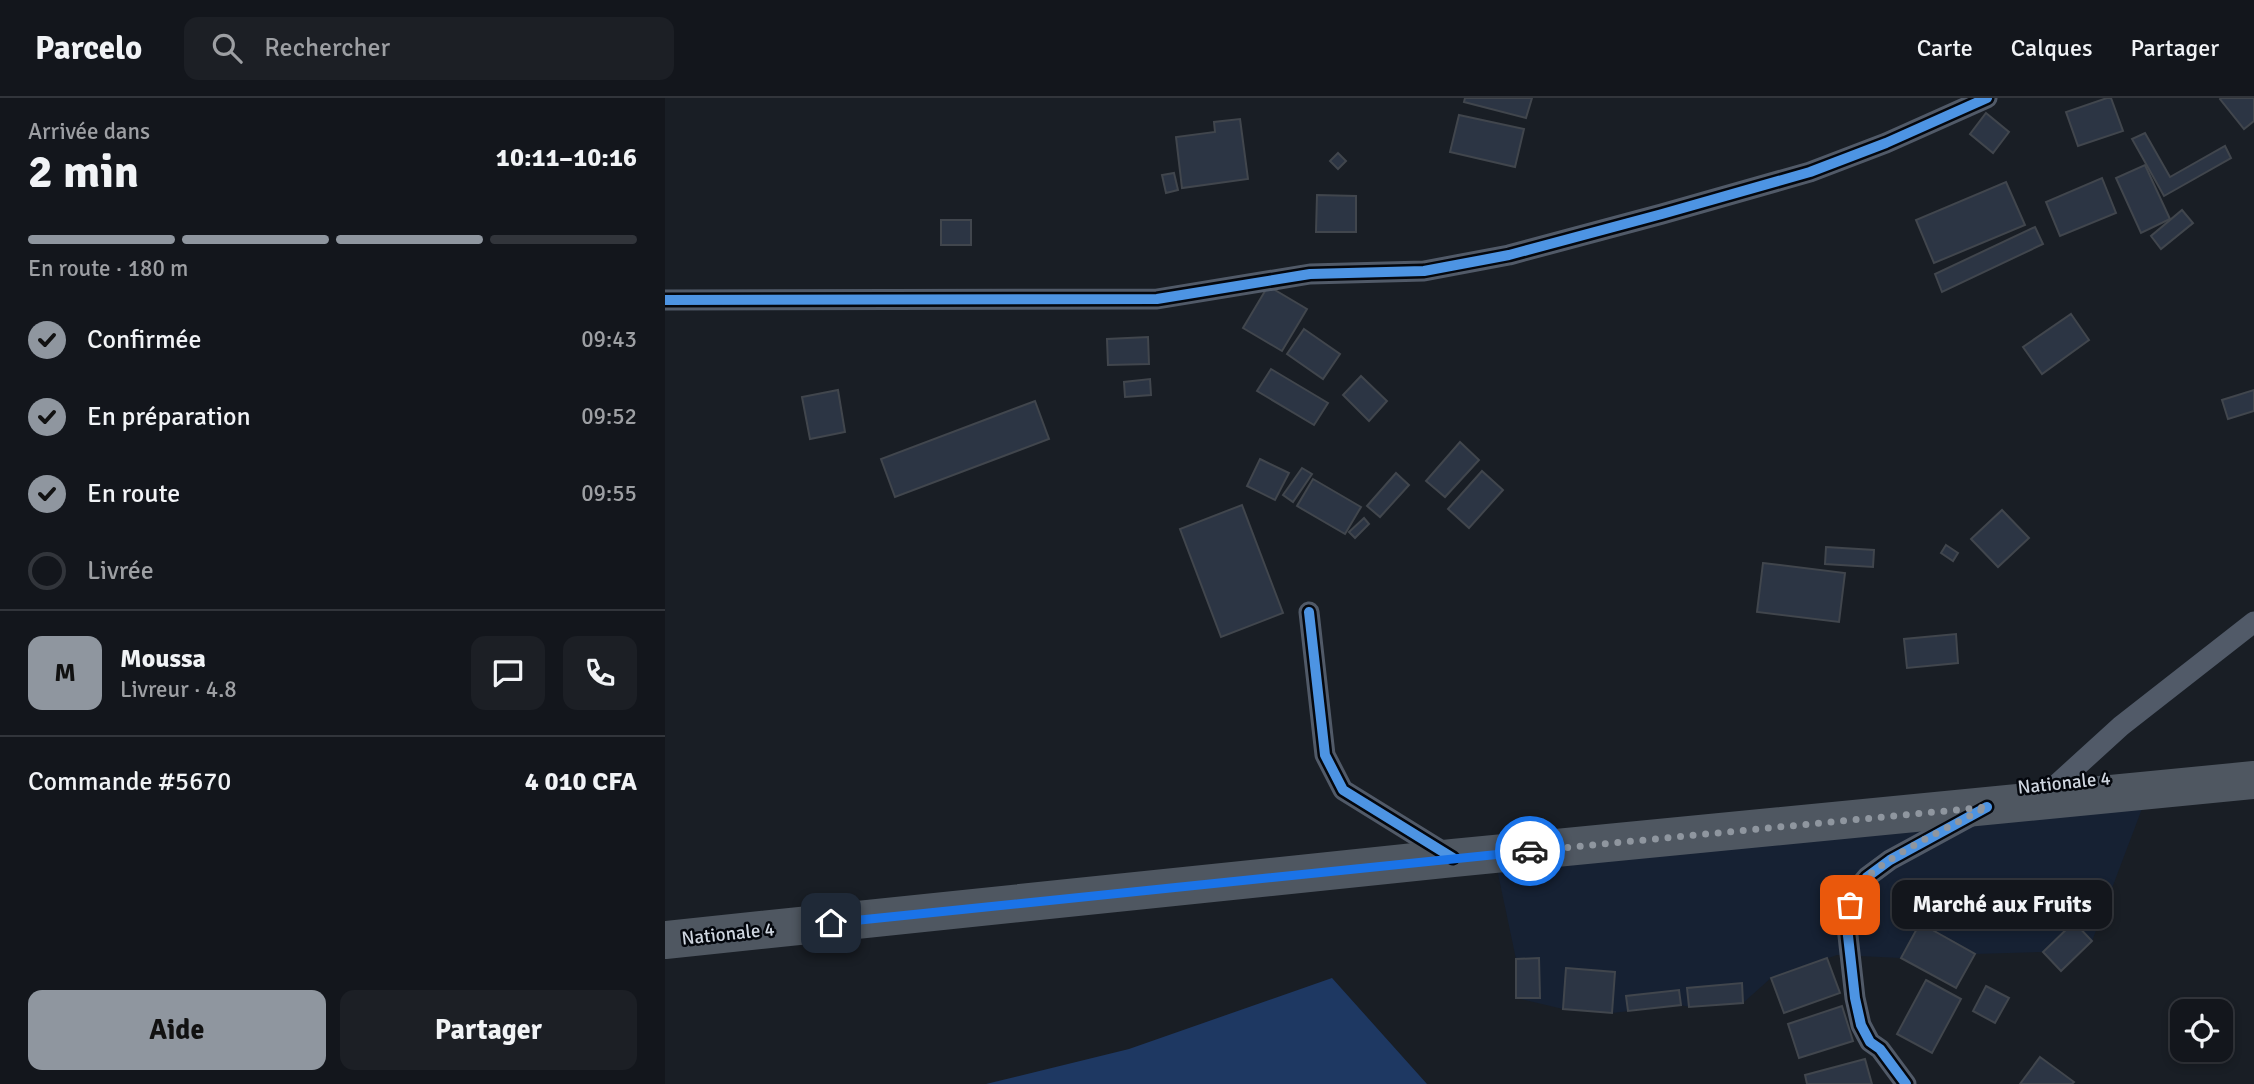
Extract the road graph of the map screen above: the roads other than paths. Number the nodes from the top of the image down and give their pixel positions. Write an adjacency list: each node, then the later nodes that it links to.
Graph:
1 (1987, 98): 2 (street)
2 (665, 300)
3 (1309, 612): 8 (street)
4 (2254, 622): 6 (street)
5 (2254, 780): 6 (highway, Nationale 4)
6 (2039, 801): 7 (highway, Nationale 4)
7 (1987, 807): 8 (highway, Nationale 4); 10 (street)
8 (1453, 858): 9 (highway, Nationale 4)
9 (665, 940)
10 (1906, 1084)

